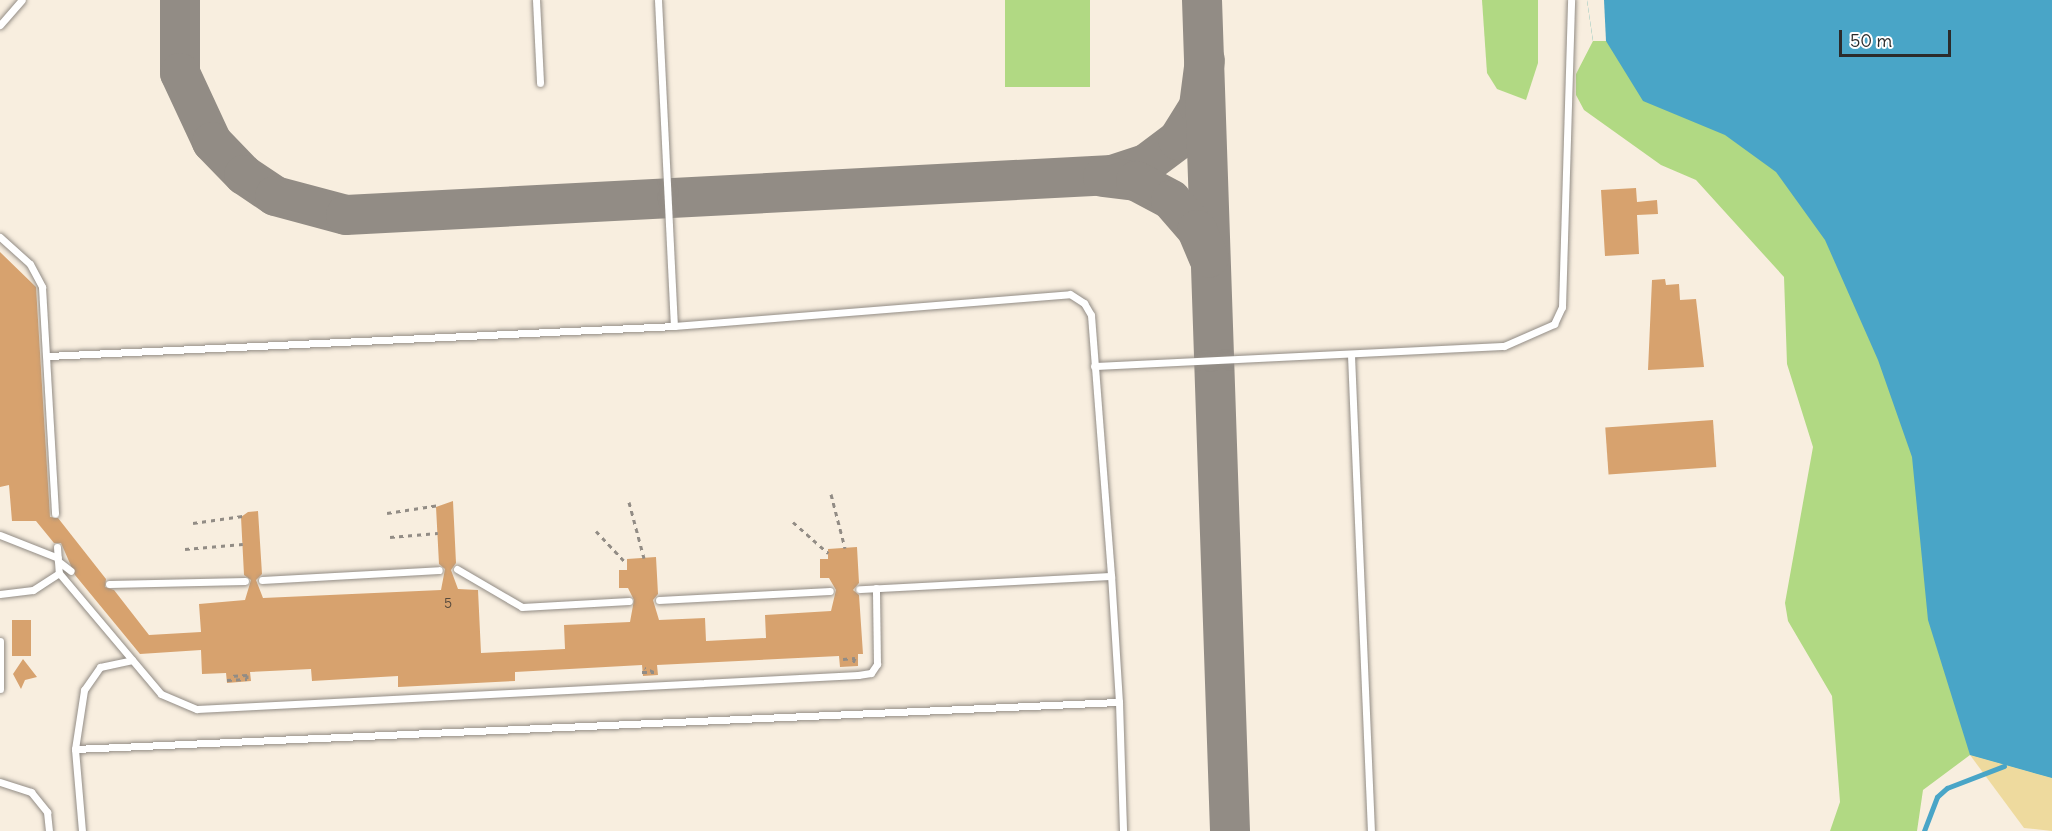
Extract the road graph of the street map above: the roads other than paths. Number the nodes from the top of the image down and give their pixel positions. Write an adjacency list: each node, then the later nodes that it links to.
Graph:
1 (22, 0): 5 (lane)
2 (536, 0): 6 (lane)
3 (658, 0): 8 (lane)
4 (1571, 0): 9 (lane)
5 (0, 25)
6 (540, 83)
7 (0, 237): 10 (lane)
8 (674, 326): 10 (lane); 11 (lane)
9 (1351, 355): 11 (lane); 39 (lane)
10 (48, 356): 12 (lane)
11 (1094, 366): 20 (lane)
12 (55, 514)
13 (0, 535): 15 (lane)
14 (57, 547): 15 (lane)
15 (58, 559): 18 (lane); 19 (lane)
16 (457, 569): 29 (lane)
17 (439, 570): 21 (lane)
18 (71, 571)
19 (59, 573): 27 (lane); 31 (lane)
20 (1112, 576): 24 (lane); 33 (lane)
21 (262, 580)
22 (245, 581): 23 (lane)
23 (109, 584)
24 (876, 588): 25 (lane); 31 (lane)
25 (859, 589)
26 (830, 591): 28 (lane)
27 (0, 594)
28 (658, 600)
29 (628, 601)
30 (0, 641): 32 (lane)
31 (132, 660): 34 (lane)
32 (0, 689)
33 (1119, 702): 34 (lane); 38 (lane)
34 (75, 749): 37 (lane)
35 (0, 782): 36 (lane)
36 (49, 831)
37 (82, 831)
38 (1123, 831)
39 (1371, 831)

